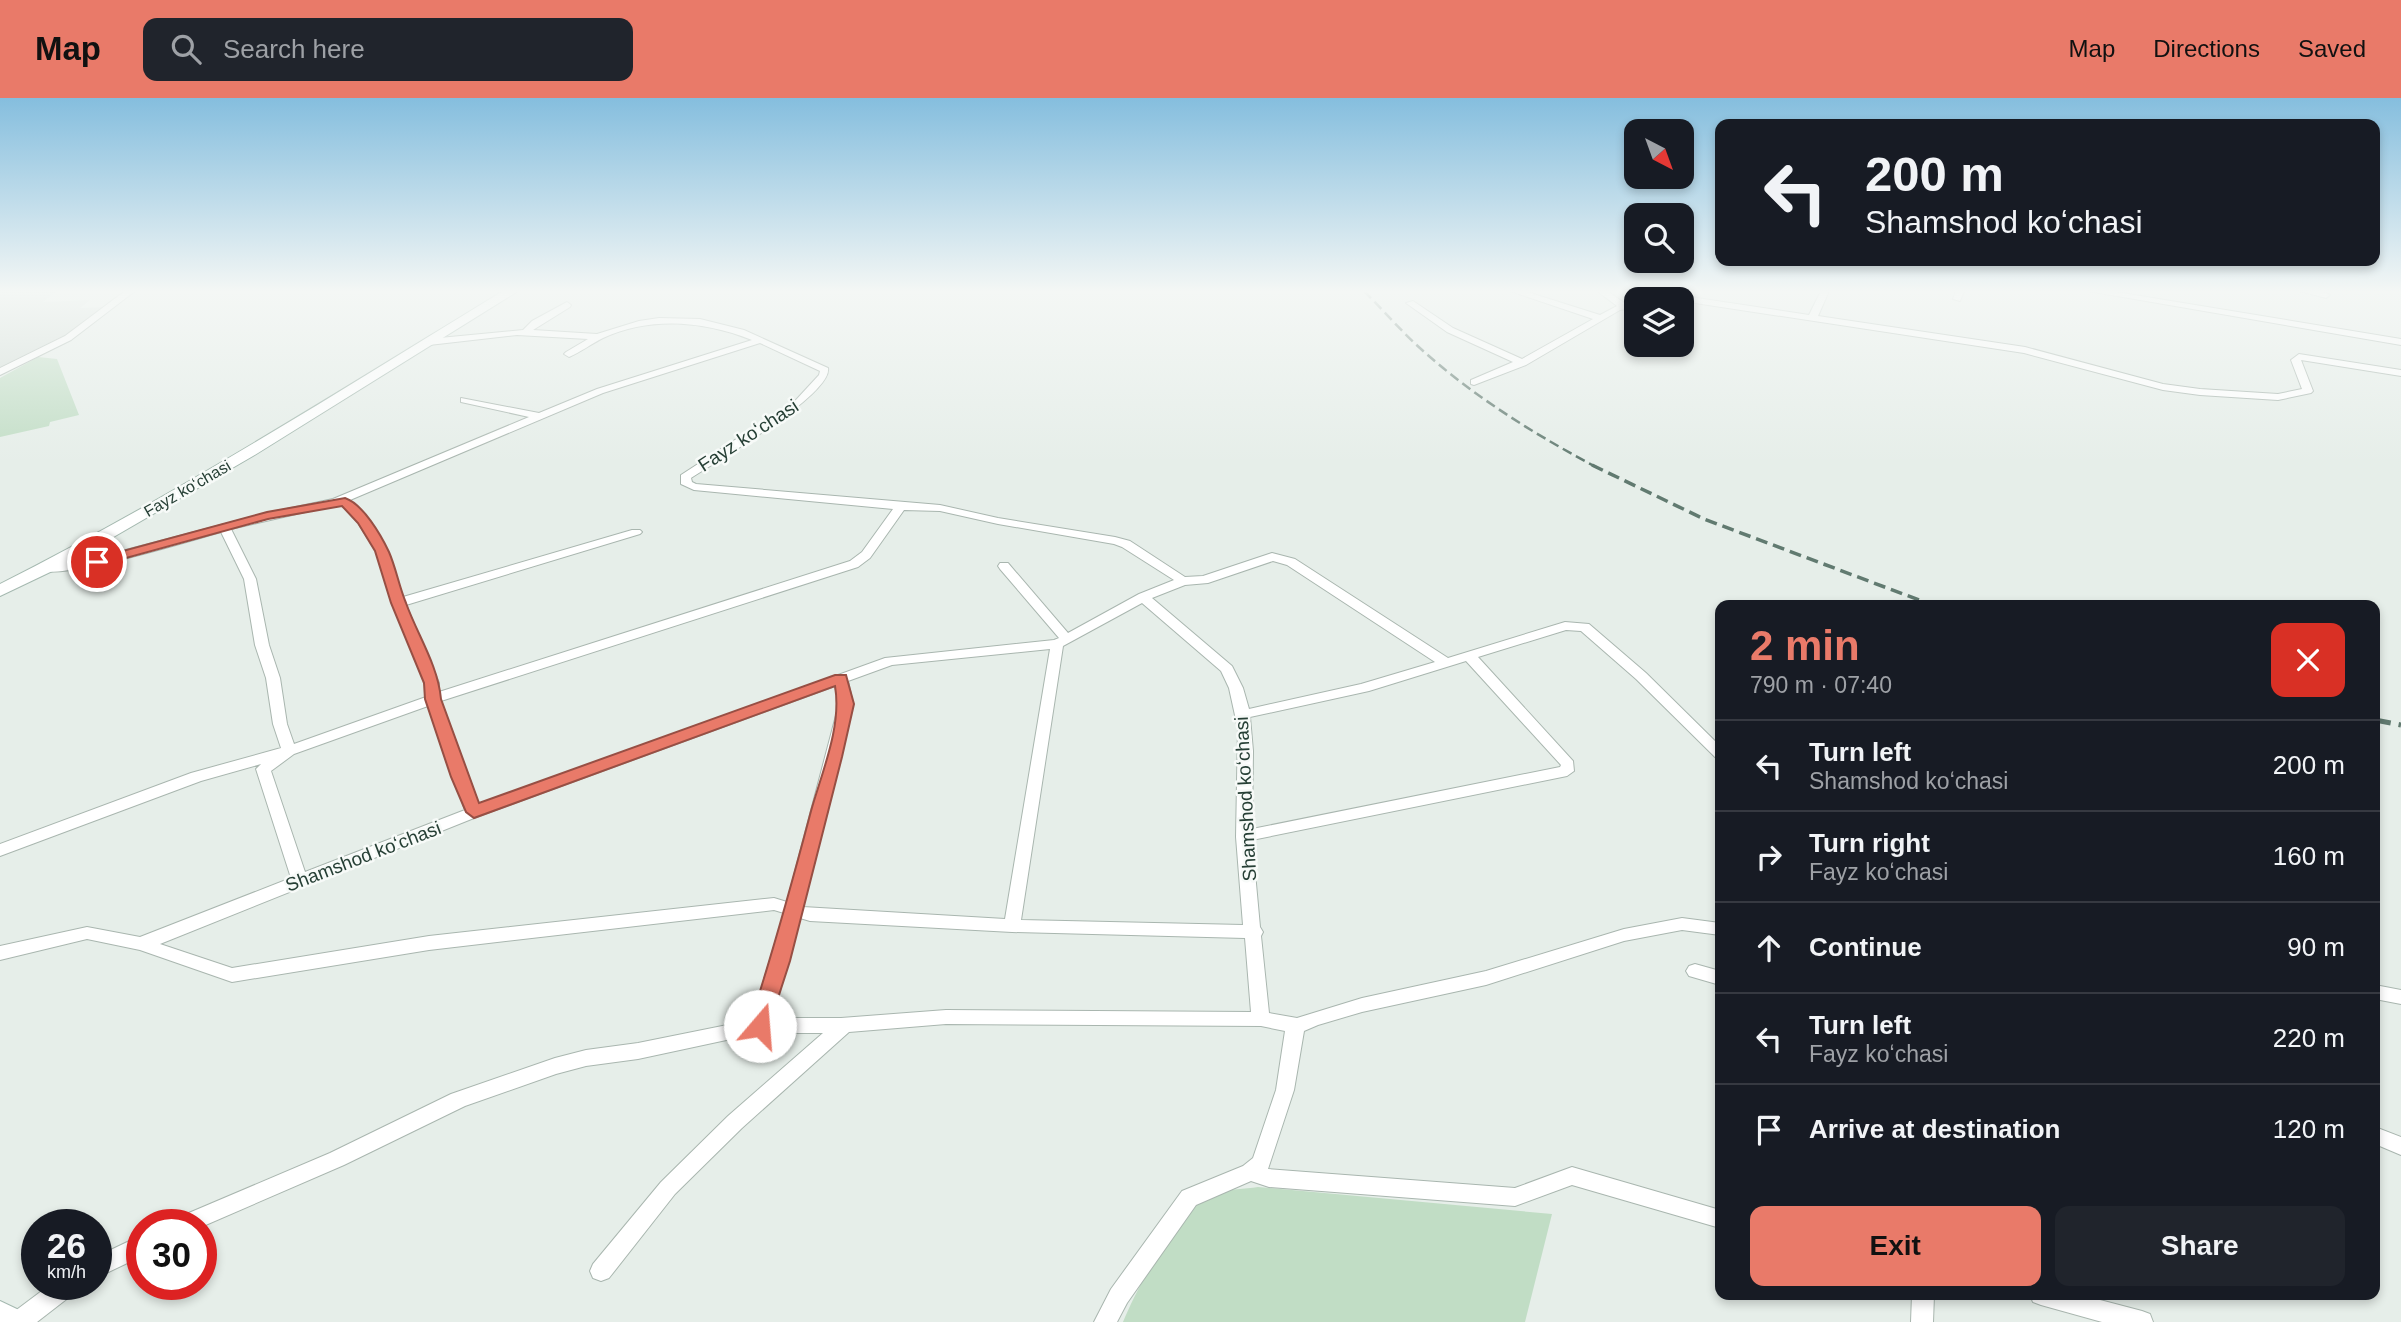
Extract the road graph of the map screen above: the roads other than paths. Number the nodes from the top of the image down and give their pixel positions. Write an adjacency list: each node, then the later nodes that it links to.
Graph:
1 (48, 348): 11 (street)
2 (419, 348): 21 (street, Fayz koʻchasi)
3 (579, 348): 9 (street)
4 (735, 348): 15 (street, Fayz koʻchasi)
5 (778, 348): 17 (street, Fayz koʻchasi)
6 (1487, 348): 10 (street)
7 (1548, 348): 10 (street)
8 (2013, 348): 12 (street)
9 (569, 354)
10 (1523, 363): 13 (street)
11 (0, 372)
12 (2401, 373)
13 (1474, 382)
14 (465, 400): 15 (street)
15 (540, 416): 16 (street, Fayz koʻchasi)
16 (336, 502): 18 (street, Fayz koʻchasi); 25 (street)
17 (901, 506): 22 (street); 30 (street)
18 (225, 528): 21 (street, Fayz koʻchasi); 33 (street)
19 (636, 532): 25 (street)
20 (1004, 566): 26 (street)
21 (38, 570): 23 (street, Fayz koʻchasi)
22 (1183, 580): 24 (street); 28 (street)
23 (0, 591)
24 (1143, 597): 26 (street, Shamshod koʻchasi); 31 (street, Shamshod koʻchasi)
25 (398, 603): 30 (street)
26 (1061, 640): 29 (street, Shamshod koʻchasi); 39 (street)
27 (1468, 656): 28 (street); 32 (street); 35 (street)
28 (1446, 663): 31 (street)
29 (841, 678): 34 (street, Shamshod koʻchasi); 38 (street)
30 (433, 699): 33 (street); 34 (street)
31 (1241, 715): 35 (street, Shamshod koʻchasi)
32 (1715, 749)
33 (289, 751): 36 (street); 37 (street)
34 (474, 812): 37 (street, Shamshod koʻchasi)
35 (1244, 836): 41 (street, Shamshod koʻchasi)
36 (0, 850)
37 (300, 881): 42 (street, Shamshod koʻchasi)
38 (793, 911): 39 (street); 42 (street); 50 (street)
39 (1012, 926): 41 (street)
40 (1715, 928): 51 (street)
41 (1255, 932): 48 (street, Shamshod koʻchasi)
42 (141, 944): 43 (street)
43 (0, 953)
44 (1695, 971): 45 (street)
45 (1715, 977)
46 (2380, 993): 47 (street)
47 (2401, 997)
48 (1261, 1019): 49 (street); 51 (street)
49 (844, 1025): 50 (street); 57 (street)
50 (760, 1026): 55 (street)
51 (1298, 1026): 54 (street)
52 (2380, 1137): 53 (street)
53 (2401, 1146)
54 (1250, 1172): 56 (street); 64 (street)
55 (217, 1211)
56 (1715, 1218)
57 (601, 1272)
58 (48, 1300): 63 (street)
59 (1923, 1300): 65 (street)
60 (2060, 1300): 66 (street)
61 (0, 1316): 62 (main road)
62 (10, 1322)
63 (19, 1322)
64 (1105, 1322)
65 (1922, 1322)
66 (2142, 1322)

